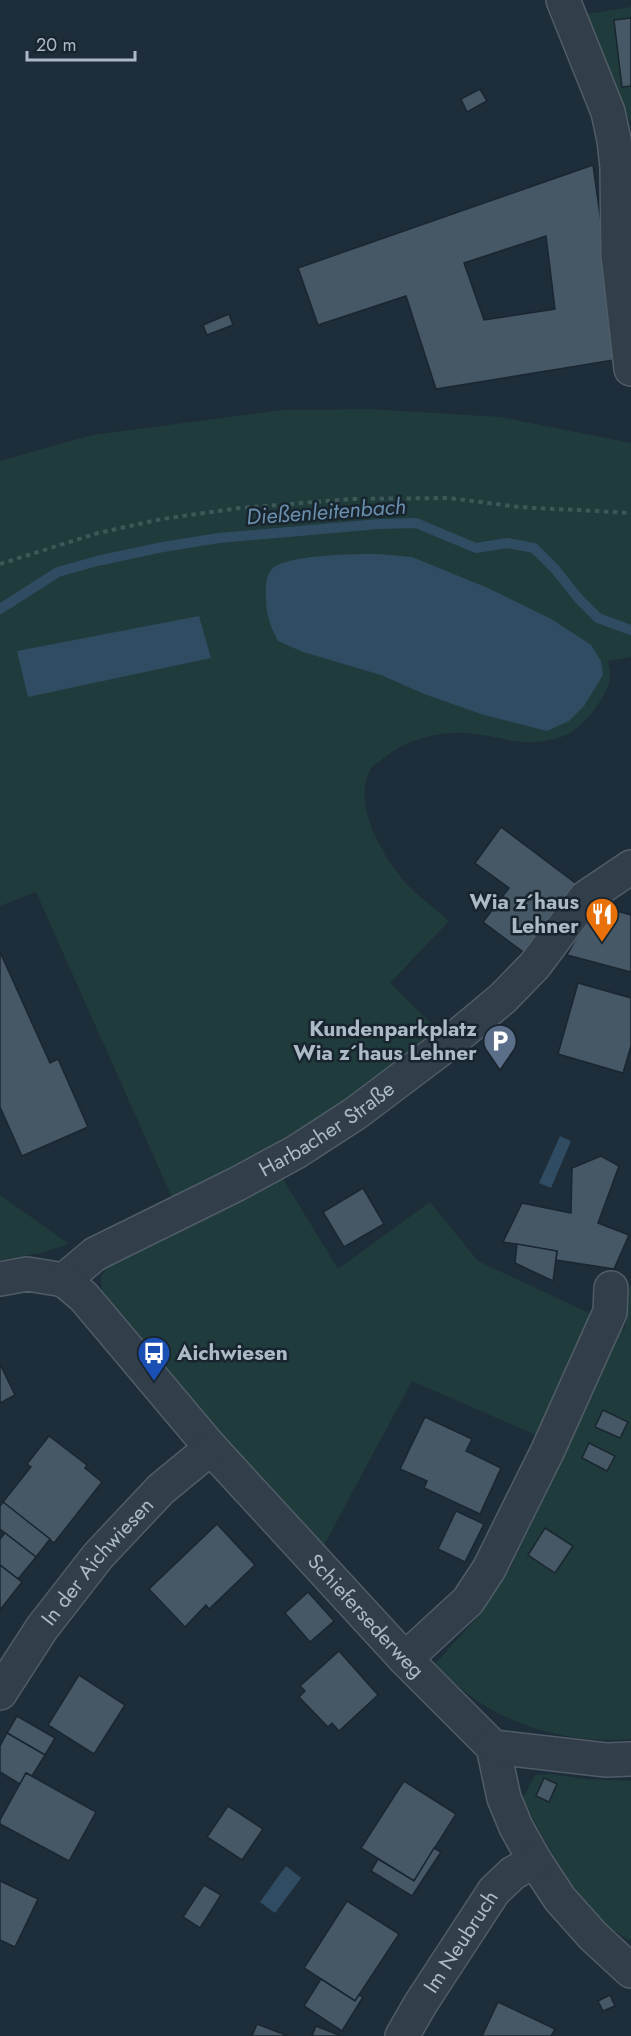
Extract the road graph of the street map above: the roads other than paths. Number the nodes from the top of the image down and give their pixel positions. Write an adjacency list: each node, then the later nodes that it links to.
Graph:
1 (563, 0): 2 (street)
2 (624, 167): 3 (street)
3 (631, 369)
4 (631, 867): 6 (street, Harbacher Straße)
5 (0, 1279): 6 (street)
6 (64, 1280): 8 (street, Schiefersederweg)
7 (611, 1288): 9 (street)
8 (211, 1448): 9 (street, Schiefersederweg); 10 (street, In der Aichwiesen)
9 (405, 1659): 11 (street, Schiefersederweg)
10 (0, 1693)
11 (493, 1747): 12 (street); 13 (street)
12 (631, 1759)
13 (535, 1861): 14 (street); 15 (street, Im Neubruch)
14 (631, 1971)
15 (402, 2036)

